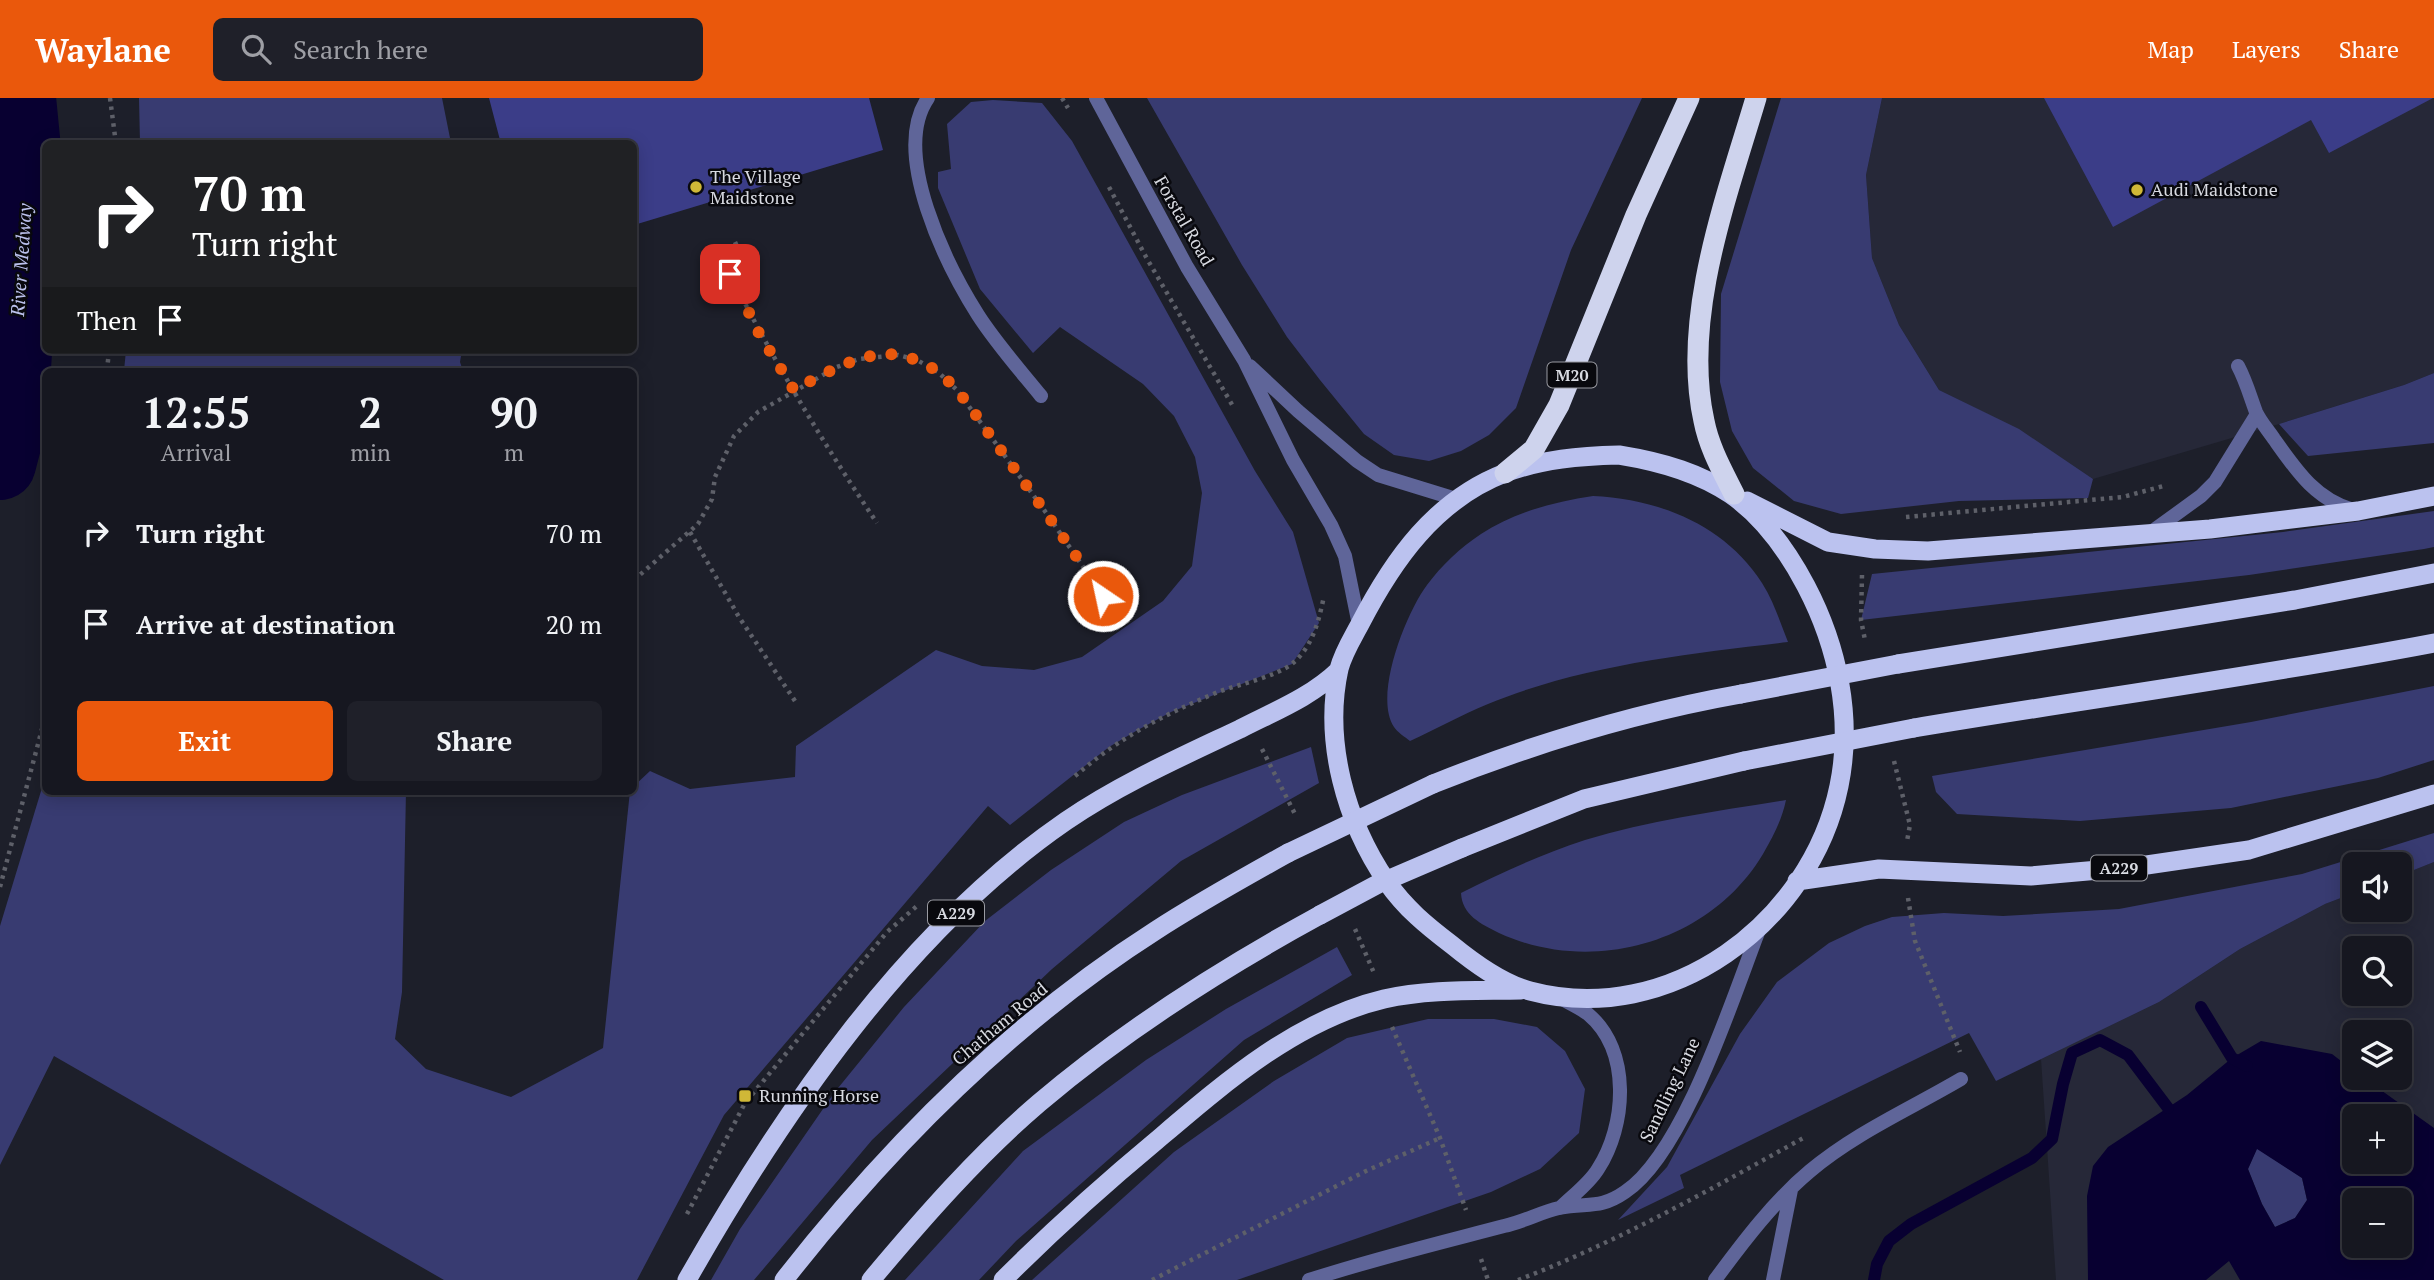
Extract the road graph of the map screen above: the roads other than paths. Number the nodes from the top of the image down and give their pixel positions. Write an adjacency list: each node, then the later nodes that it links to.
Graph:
1 (928, 98): 7 (street)
2 (1096, 98): 5 (street, Forstal Road)
3 (1689, 98): 9 (highway, M20)
4 (1756, 98): 10 (highway)
5 (1244, 360): 12 (street, Forstal Road); 16 (street, Forstal Road)
6 (2238, 366): 8 (street)
7 (1041, 396)
8 (2257, 414): 13 (street); 14 (street)
9 (1505, 473): 10 (highway); 12 (highway)
10 (1734, 494): 14 (highway); 20 (highway)
11 (2434, 496): 13 (highway)
12 (1456, 499): 16 (highway)
13 (2358, 511): 14 (highway)
14 (2149, 534)
15 (2434, 573): 28 (highway, Chatham Road, bridge)
16 (1359, 625): 18 (highway)
17 (2434, 643): 29 (highway, bridge)
18 (1339, 670): 22 (highway); 27 (highway, A229)
19 (2434, 794): 20 (highway, A229)
20 (1797, 881): 21 (highway)
21 (1759, 930): 23 (highway); 26 (street, Sandling Lane)
22 (1525, 990): 23 (highway); 30 (highway)
23 (1559, 997): 26 (street, Sandling Lane)
24 (1961, 1079): 25 (street)
25 (1790, 1190): 32 (street); 33 (street)
26 (1560, 1208): 31 (street, Sandling Lane)
27 (687, 1280)
28 (784, 1280)
29 (871, 1280)
30 (1003, 1280)
31 (1309, 1280)
32 (1715, 1280)
33 (1773, 1280)

